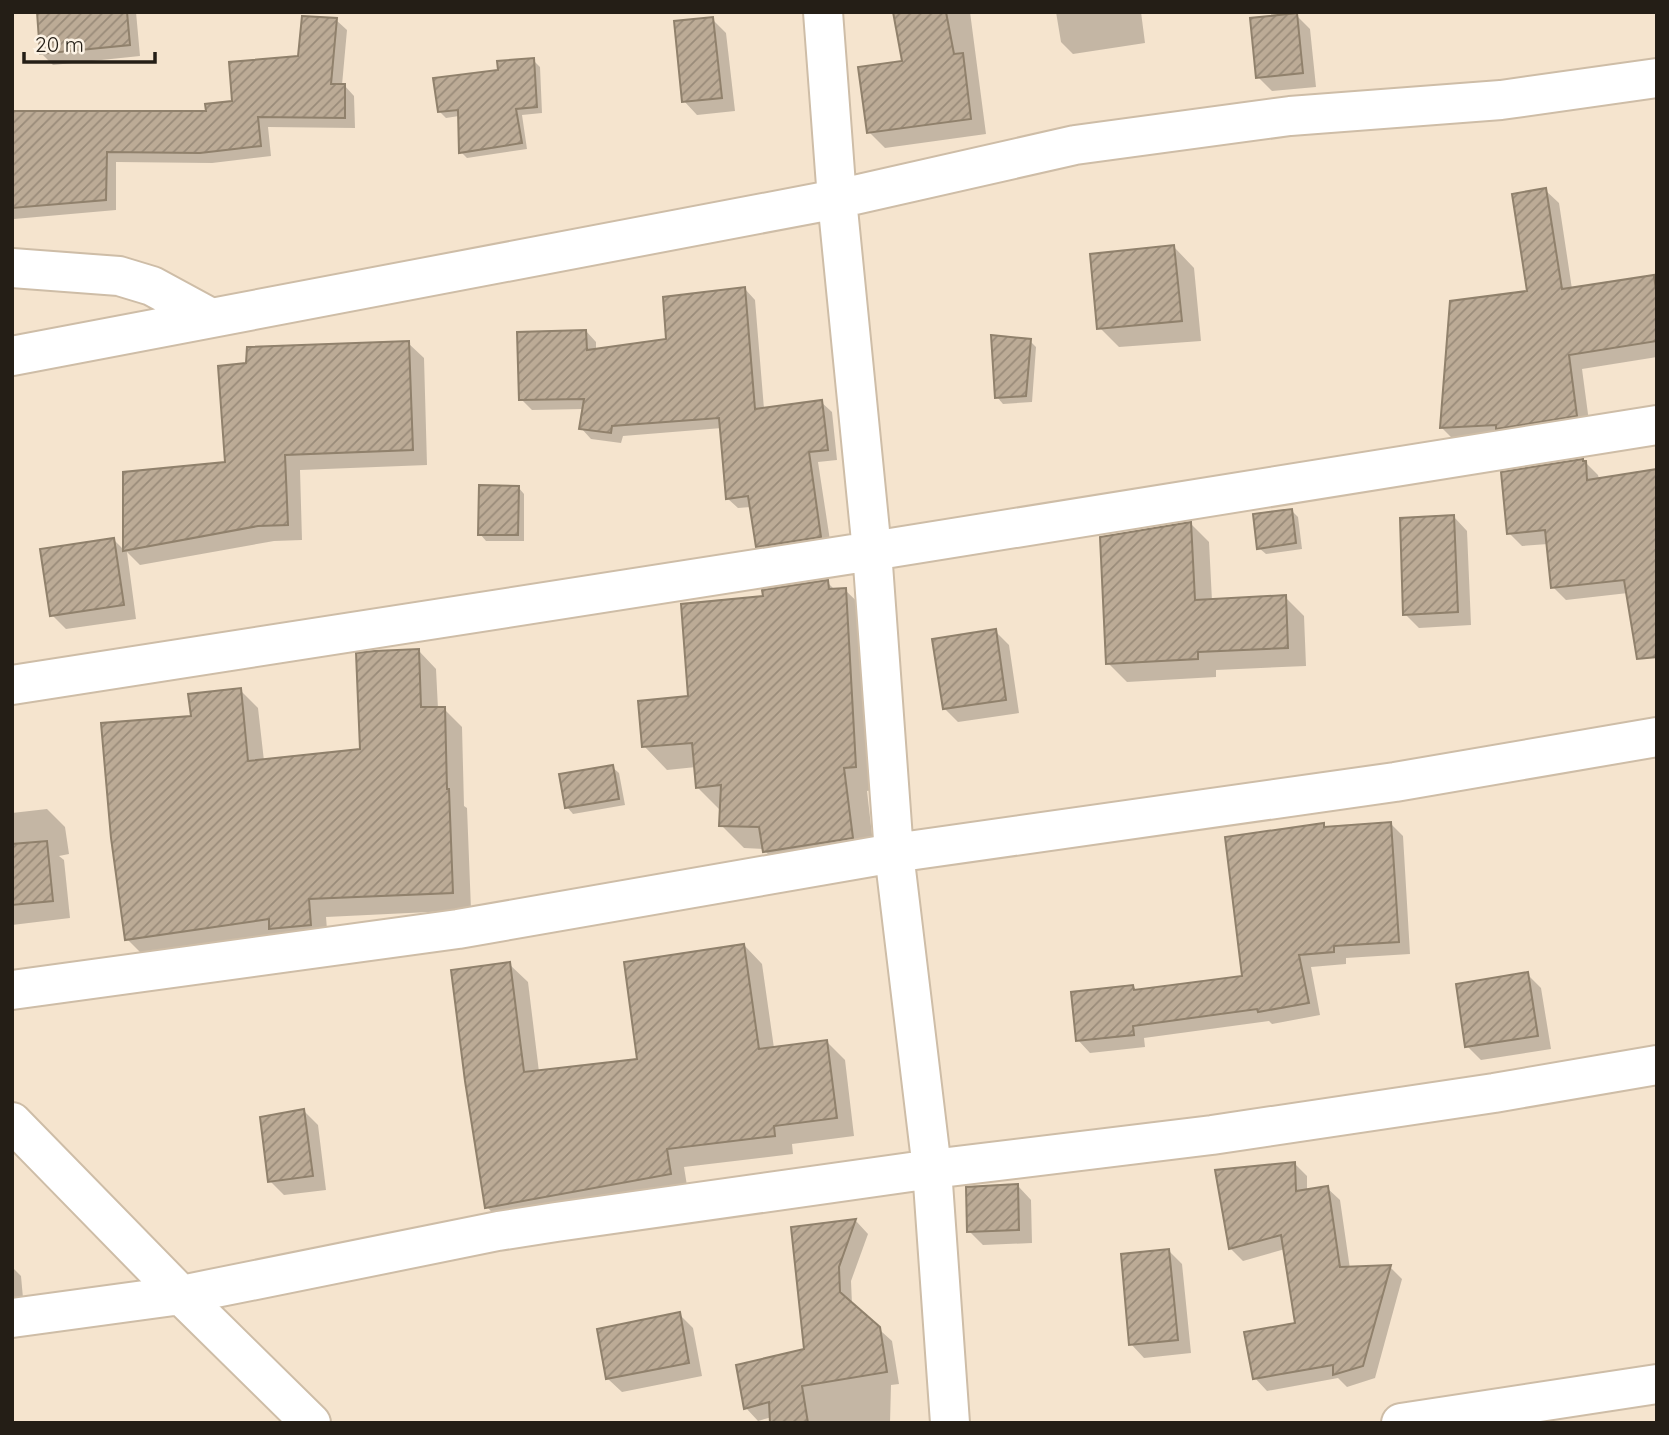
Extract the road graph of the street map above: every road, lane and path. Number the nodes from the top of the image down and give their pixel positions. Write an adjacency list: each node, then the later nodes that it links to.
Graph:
1 (823, 12): 3 (street)
2 (1657, 78): 3 (street)
3 (837, 199): 5 (street); 8 (street)
4 (12, 268): 5 (street)
5 (211, 318): 6 (street)
6 (12, 356)
7 (1657, 425): 8 (street)
8 (872, 551): 9 (street); 11 (street)
9 (12, 685)
10 (1657, 737): 11 (street)
11 (894, 853): 12 (street); 15 (street)
12 (12, 990)
13 (1657, 1065): 15 (street)
14 (12, 1122): 16 (street)
15 (932, 1170): 16 (street); 20 (street)
16 (181, 1295): 17 (street); 19 (street)
17 (12, 1318)
18 (1657, 1384): 21 (street)
19 (311, 1423)
20 (950, 1423)
21 (1401, 1423)

